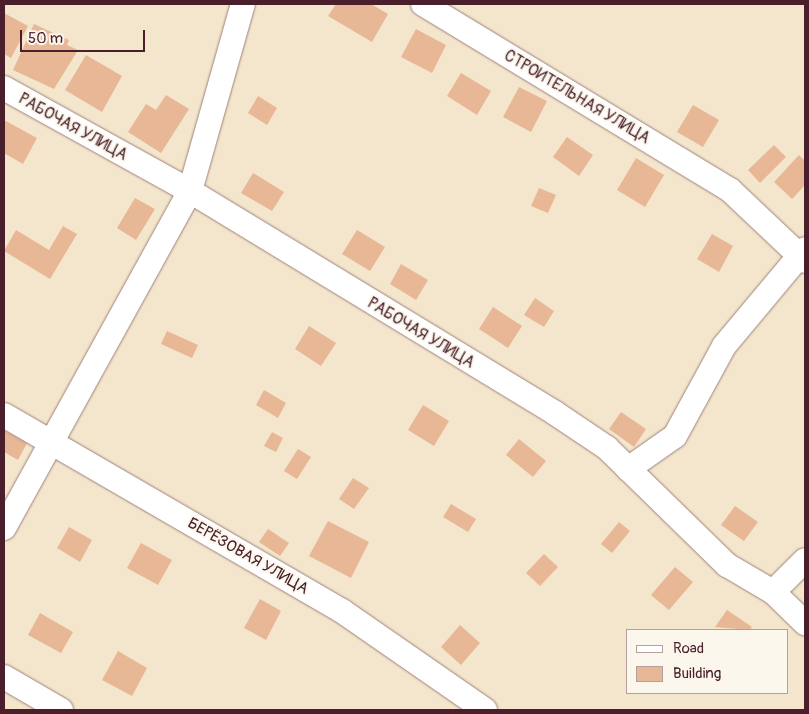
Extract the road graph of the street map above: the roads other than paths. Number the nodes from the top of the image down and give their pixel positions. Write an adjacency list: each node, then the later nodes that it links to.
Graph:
1 (243, 4): 4 (street)
2 (423, 4): 5 (street, СТРОИТЕЛЬНАЯ УЛИЦА)
3 (4, 88): 4 (street, РАБОЧАЯ УЛИЦА)
4 (190, 191): 7 (street); 8 (street, РАБОЧАЯ УЛИЦА)
5 (803, 255): 8 (street)
6 (4, 415): 7 (street, БЕРЁЗОВАЯ УЛИЦА)
7 (52, 442): 9 (street); 15 (street, БЕРЁЗОВАЯ УЛИЦА)
8 (628, 469): 11 (street, РАБОЧАЯ УЛИЦА)
9 (4, 528)
10 (805, 560): 11 (street)
11 (773, 592): 12 (street, РАБОЧАЯ УЛИЦА)
12 (805, 623)
13 (4, 677): 14 (street)
14 (61, 710)
15 (485, 710)

